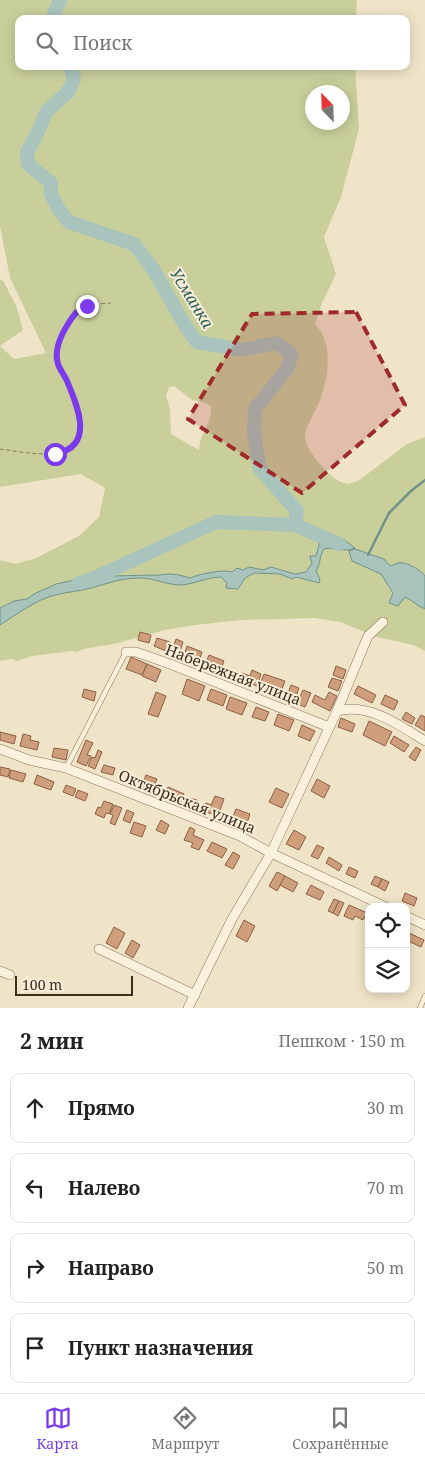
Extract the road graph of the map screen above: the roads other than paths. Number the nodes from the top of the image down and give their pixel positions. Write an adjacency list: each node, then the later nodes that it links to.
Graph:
1 (383, 622): 3 (street)
2 (126, 652): 4 (street, Набережная улица); 7 (lane)
3 (337, 711): 4 (street); 5 (street)
4 (329, 728): 8 (street)
5 (425, 742)
6 (0, 749): 7 (street, Октябрьская улица)
7 (66, 768): 8 (street, Октябрьская улица)
8 (271, 853): 9 (street, Октябрьская улица); 15 (street)
9 (377, 903)
10 (410, 918): 11 (street)
11 (425, 925)
12 (99, 949): 15 (street)
13 (0, 971): 14 (street)
14 (10, 975)
15 (195, 995): 17 (street)
16 (425, 996): 18 (lane)
17 (188, 1008)
18 (420, 1008)

